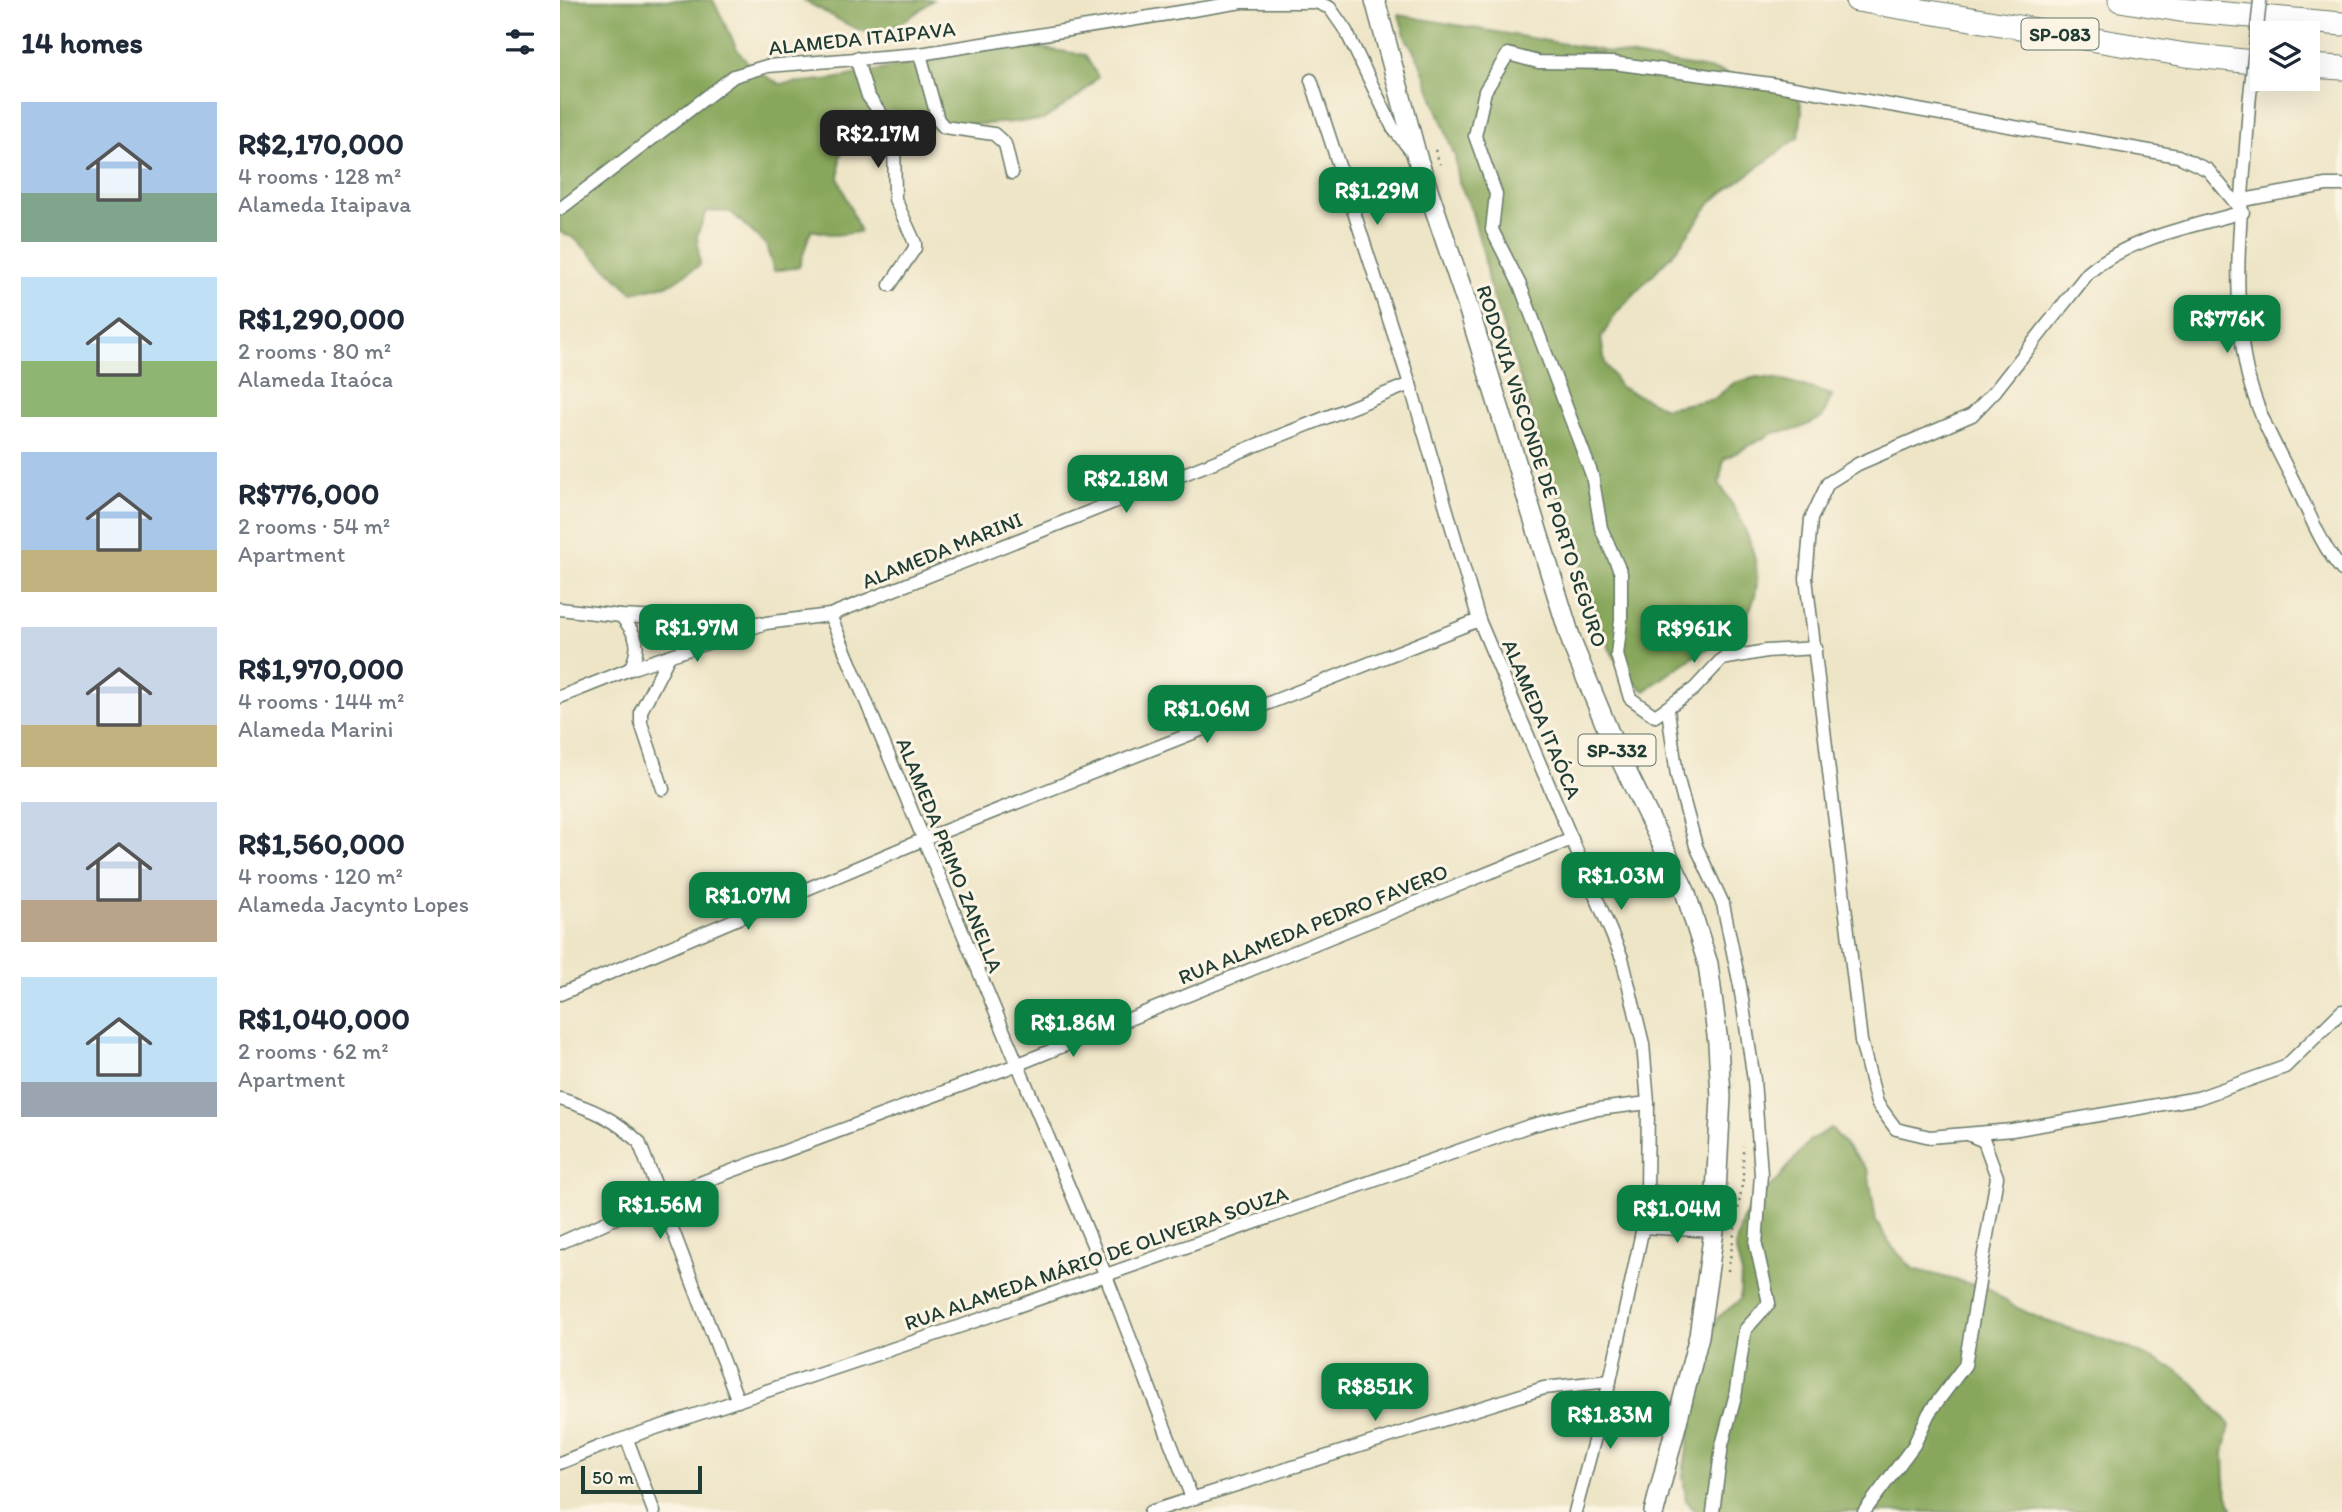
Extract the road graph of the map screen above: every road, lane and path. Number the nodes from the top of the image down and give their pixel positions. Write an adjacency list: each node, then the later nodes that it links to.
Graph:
1 (1375, 0): 12 (main road, RODOVIA VISCONDE DE PORTO SEGURO / SP-332)
2 (1857, 0): 8 (highway, SP-083)
3 (2120, 0): 5 (highway, SP-083)
4 (2260, 0): 15 (street, bridge)
5 (2342, 24)
6 (920, 54): 7 (street, ALAMEDA ITAIPAVA); 12 (street, ALAMEDA ITAIPAVA); 13 (street)
7 (856, 58): 16 (street, ALAMEDA ITAIPAVA); 17 (street)
8 (2250, 62)
9 (2320, 67): 10 (highway)
10 (2342, 68)
11 (1311, 80): 18 (street, ALAMEDA ITAÓCA)
12 (1417, 157): 41 (main road, RODOVIA VISCONDE DE PORTO SEGURO / SP-332)
13 (1012, 173)
14 (2342, 185): 15 (street)
15 (2243, 206): 19 (street); 25 (street); 29 (street)
16 (560, 209)
17 (890, 285)
18 (1410, 384): 21 (street, ALAMEDA MARINI); 23 (street, ALAMEDA ITAÓCA)
19 (2342, 570)
20 (560, 609): 22 (street)
21 (830, 615): 24 (street, ALAMEDA MARINI); 32 (street, ALAMEDA PRIMO ZANELLA)
22 (621, 617): 24 (street); 27 (street)
23 (1479, 620): 31 (street, ALAMEDA ITAÓCA); 32 (street)
24 (766, 623): 26 (street, ALAMEDA MARINI)
25 (1816, 648): 29 (street); 38 (street)
26 (668, 656): 27 (street, ALAMEDA MARINI); 30 (street)
27 (629, 669): 28 (street, ALAMEDA MARINI)
28 (560, 697)
29 (1668, 710): 55 (street)
30 (663, 789)
31 (1572, 839): 35 (street, RUA ALAMEDA PEDRO FAVERO); 37 (street, ALAMEDA ITAÓCA)
32 (922, 840): 33 (street); 35 (street, ALAMEDA PRIMO ZANELLA)
33 (560, 993)
34 (2342, 1011): 38 (street)
35 (1016, 1065): 40 (street, RUA ALAMEDA PEDRO FAVERO); 45 (street, ALAMEDA PRIMO ZANELLA)
36 (560, 1099): 40 (street)
37 (1648, 1104): 39 (street, ALAMEDA ITAÓCA); 45 (street, RUA ALAMEDA MÁRIO DE OLIVEIRA SOUZA)
38 (1966, 1134): 56 (street)
39 (1647, 1191): 41 (street); 42 (street, ALAMEDA ITAÓCA)
40 (662, 1197): 44 (street, RUA ALAMEDA PEDRO FAVERO); 47 (street)
41 (1716, 1200): 43 (main road, RODOVIA VISCONDE DE PORTO SEGURO / SP-332)
42 (1643, 1227): 43 (street); 46 (street, ALAMEDA ITAÓCA)
43 (1714, 1230): 54 (main road, RODOVIA VISCONDE DE PORTO SEGURO / SP-332)
44 (560, 1243)
45 (1106, 1276): 47 (street, RUA ALAMEDA MÁRIO DE OLIVEIRA SOUZA); 50 (street, ALAMEDA PRIMO ZANELLA)
46 (1609, 1381): 50 (street); 53 (street, ALAMEDA ITAÓCA)
47 (738, 1402): 48 (street, RUA ALAMEDA MÁRIO DE OLIVEIRA SOUZA)
48 (628, 1438): 49 (street, RUA ALAMEDA MÁRIO DE OLIVEIRA SOUZA); 51 (street)
49 (560, 1463)
50 (1192, 1498): 52 (street)
51 (654, 1512)
52 (1150, 1512)
53 (1575, 1512)
54 (1654, 1512)
55 (1713, 1512)
56 (1864, 1512)

